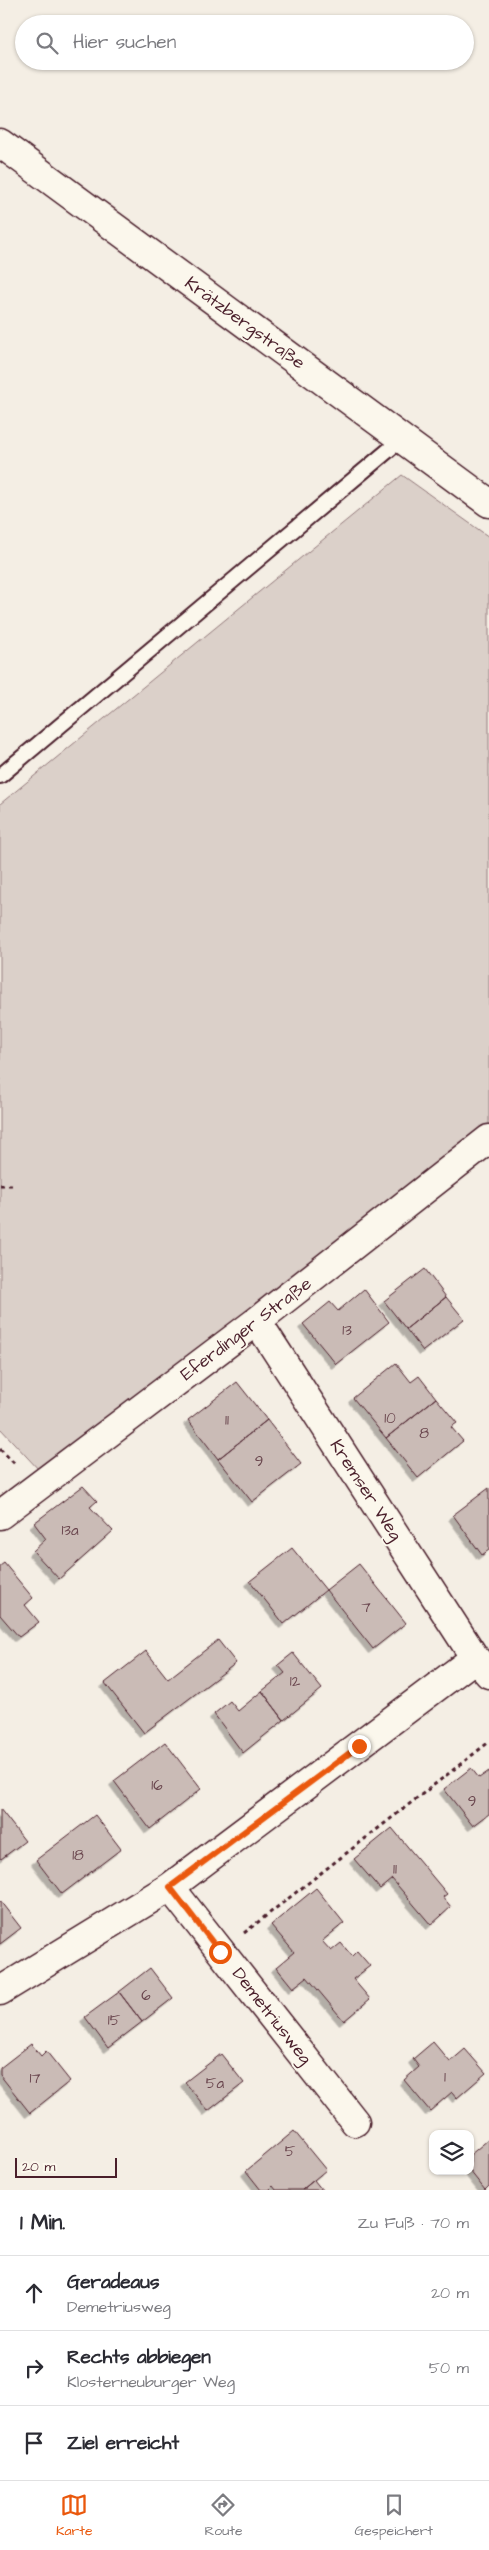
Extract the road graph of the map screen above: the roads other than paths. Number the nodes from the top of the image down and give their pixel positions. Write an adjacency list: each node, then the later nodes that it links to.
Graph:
1 (0, 144): 2 (street, Krätzbergstraße)
2 (403, 438): 3 (street, Krätzbergstraße); 4 (lane)
3 (489, 503)
4 (0, 776)
5 (489, 1139): 6 (street, Eferdinger Straße)
6 (257, 1321): 7 (street, Eferdinger Straße); 8 (street, Kremser Weg)
7 (0, 1515)
8 (482, 1666): 9 (street)
9 (170, 1887): 10 (street); 11 (street, Demetriusweg)
10 (0, 1991)
11 (355, 2122)

